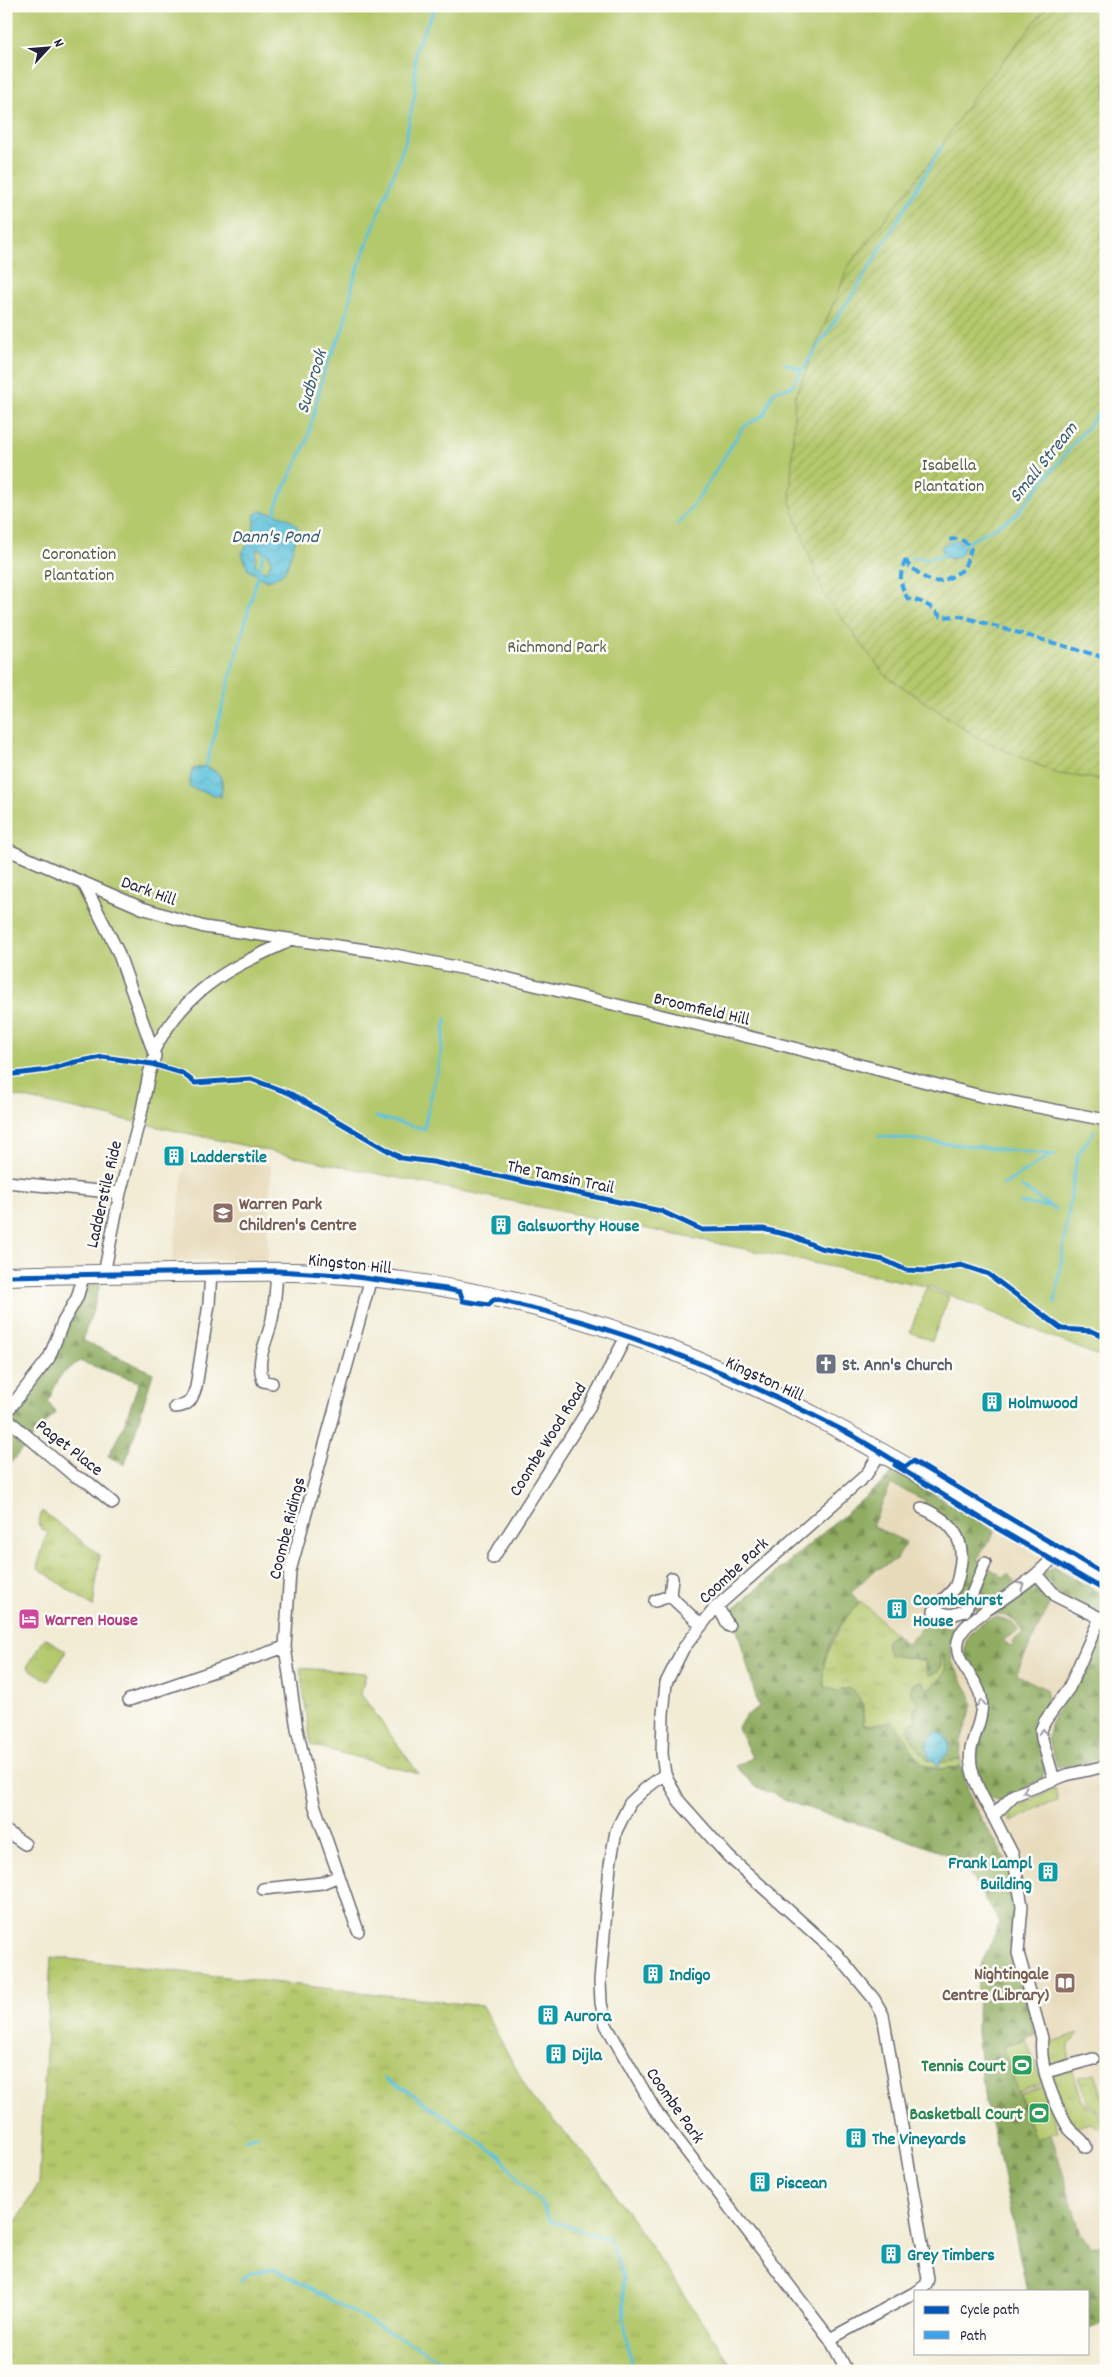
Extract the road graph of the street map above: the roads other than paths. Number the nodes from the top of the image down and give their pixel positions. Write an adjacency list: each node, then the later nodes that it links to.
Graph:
1 (6, 849): 2 (street, Dark Hill)
2 (84, 884): 3 (street, Dark Hill); 4 (street)
3 (288, 939): 4 (street); 5 (street, Broomfield Hill)
4 (154, 1050): 7 (street, Ladderstile Ride)
5 (1106, 1120)
6 (6, 1182): 7 (street)
7 (120, 1193): 11 (street, Ladderstile Ride)
8 (277, 1271): 9 (main road, Kingston Hill); 13 (main road, Kingston Hill); 15 (street)
9 (211, 1272): 11 (main road, Kingston Hill); 16 (street)
10 (84, 1274): 11 (main road, Kingston Hill); 12 (main road, Kingston Hill); 17 (street)
11 (104, 1274)
12 (6, 1276)
13 (371, 1278): 14 (main road, Kingston Hill); 35 (street, Coombe Ridings)
14 (626, 1335): 19 (main road, Kingston Hill); 23 (street, Coombe Wood Road)
15 (272, 1383)
16 (176, 1407)
17 (6, 1413)
18 (6, 1418): 20 (street, Paget Place)
19 (881, 1452): 22 (main road, Kingston Hill); 30 (street, Coombe Park)
20 (113, 1503)
21 (922, 1508): 31 (street)
22 (1056, 1554): 25 (street); 27 (main road, Kingston Hill)
23 (493, 1558)
24 (985, 1563): 31 (street)
25 (1037, 1574): 32 (street, one-way to 25); 39 (street, one-way to 25)
26 (672, 1578): 28 (street)
27 (1106, 1583)
28 (670, 1596): 29 (street); 33 (street)
29 (655, 1601)
30 (717, 1606): 33 (street, Coombe Park); 34 (street)
31 (967, 1609): 32 (street)
32 (976, 1618): 40 (street, one-way to 32)
33 (702, 1625): 38 (street, Coombe Park)
34 (729, 1626)
35 (285, 1647): 36 (street); 43 (street, Coombe Ridings)
36 (129, 1700)
37 (1106, 1766): 39 (street)
38 (665, 1774): 49 (street, Coombe Park); 51 (street, Coombe Park)
39 (1054, 1779): 40 (street, one-way to 40)
40 (993, 1816): 47 (street)
41 (6, 1831): 42 (street)
42 (26, 1844)
43 (339, 1876): 44 (street); 45 (street, Coombe Ridings)
44 (263, 1889)
45 (358, 1931)
46 (1093, 2059): 47 (street)
47 (1046, 2072): 48 (street)
48 (1086, 2147)
49 (918, 2290)
50 (914, 2293): 51 (street, Coombe Park)
51 (830, 2339): 52 (street)
52 (847, 2371)

